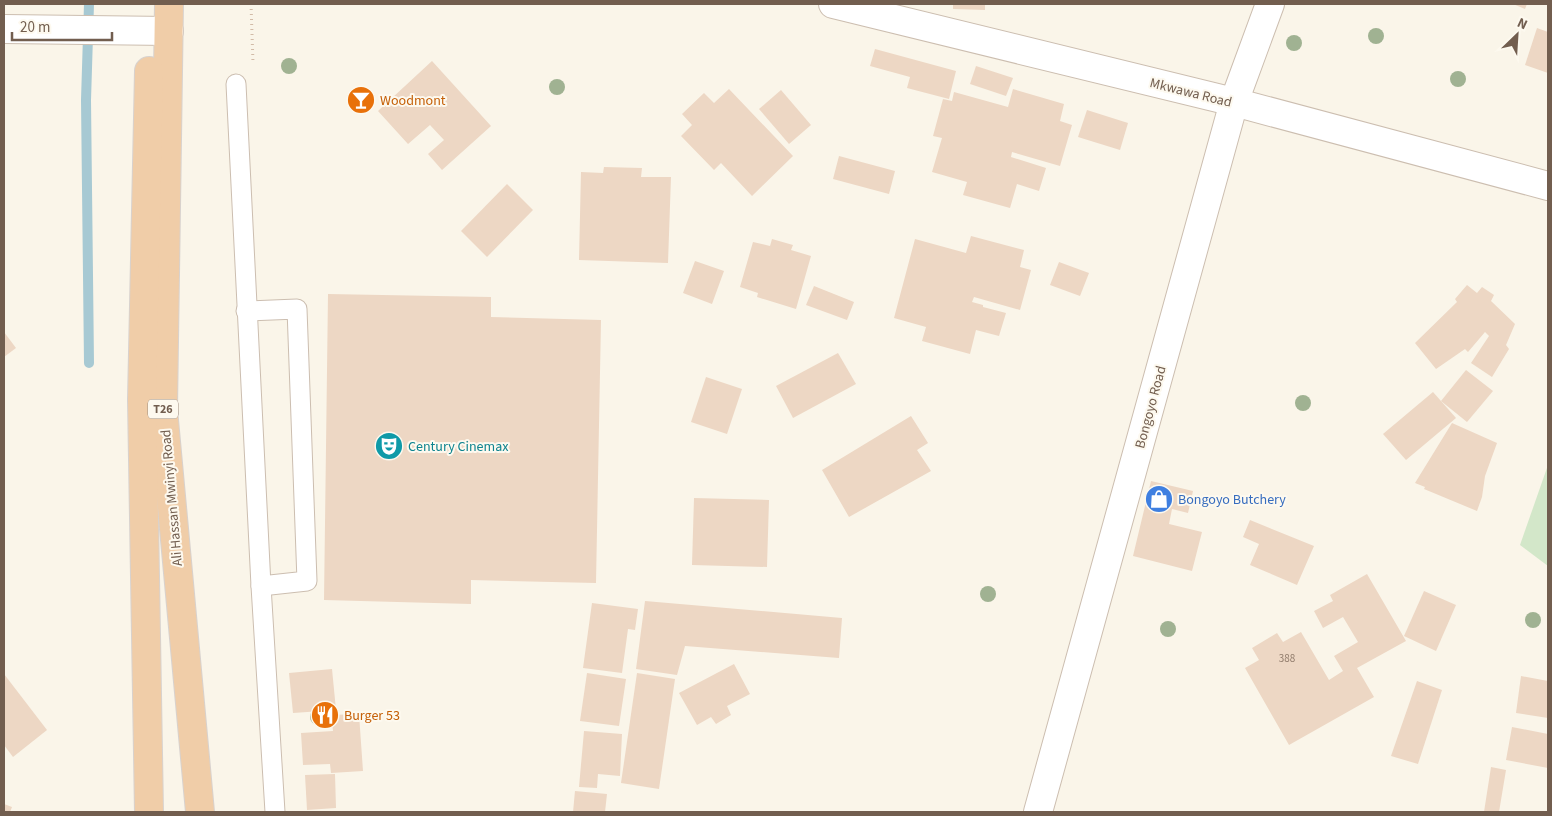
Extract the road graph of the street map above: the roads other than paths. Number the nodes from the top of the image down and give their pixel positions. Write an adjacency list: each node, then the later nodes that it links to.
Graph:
1 (151, 4): 6 (highway, Ali Hassan Mwinyi Road / T26)
2 (169, 4): 6 (highway, Ali Hassan Mwinyi Road / T26)
3 (833, 4): 8 (street, Mkwawa Road)
4 (1270, 4): 8 (street, Bongoyo Road)
5 (4, 29): 6 (street)
6 (160, 31): 12 (highway, Ali Hassan Mwinyi Road / T26); 13 (highway, Ali Hassan Mwinyi Road / T26)
7 (236, 84): 10 (lane)
8 (1234, 102): 9 (street, Mkwawa Road); 15 (street, Bongoyo Road)
9 (1548, 186)
10 (246, 311): 11 (lane); 11 (lane)
11 (261, 586): 14 (lane)
12 (149, 812)
13 (200, 812)
14 (275, 812)
15 (1038, 812)

